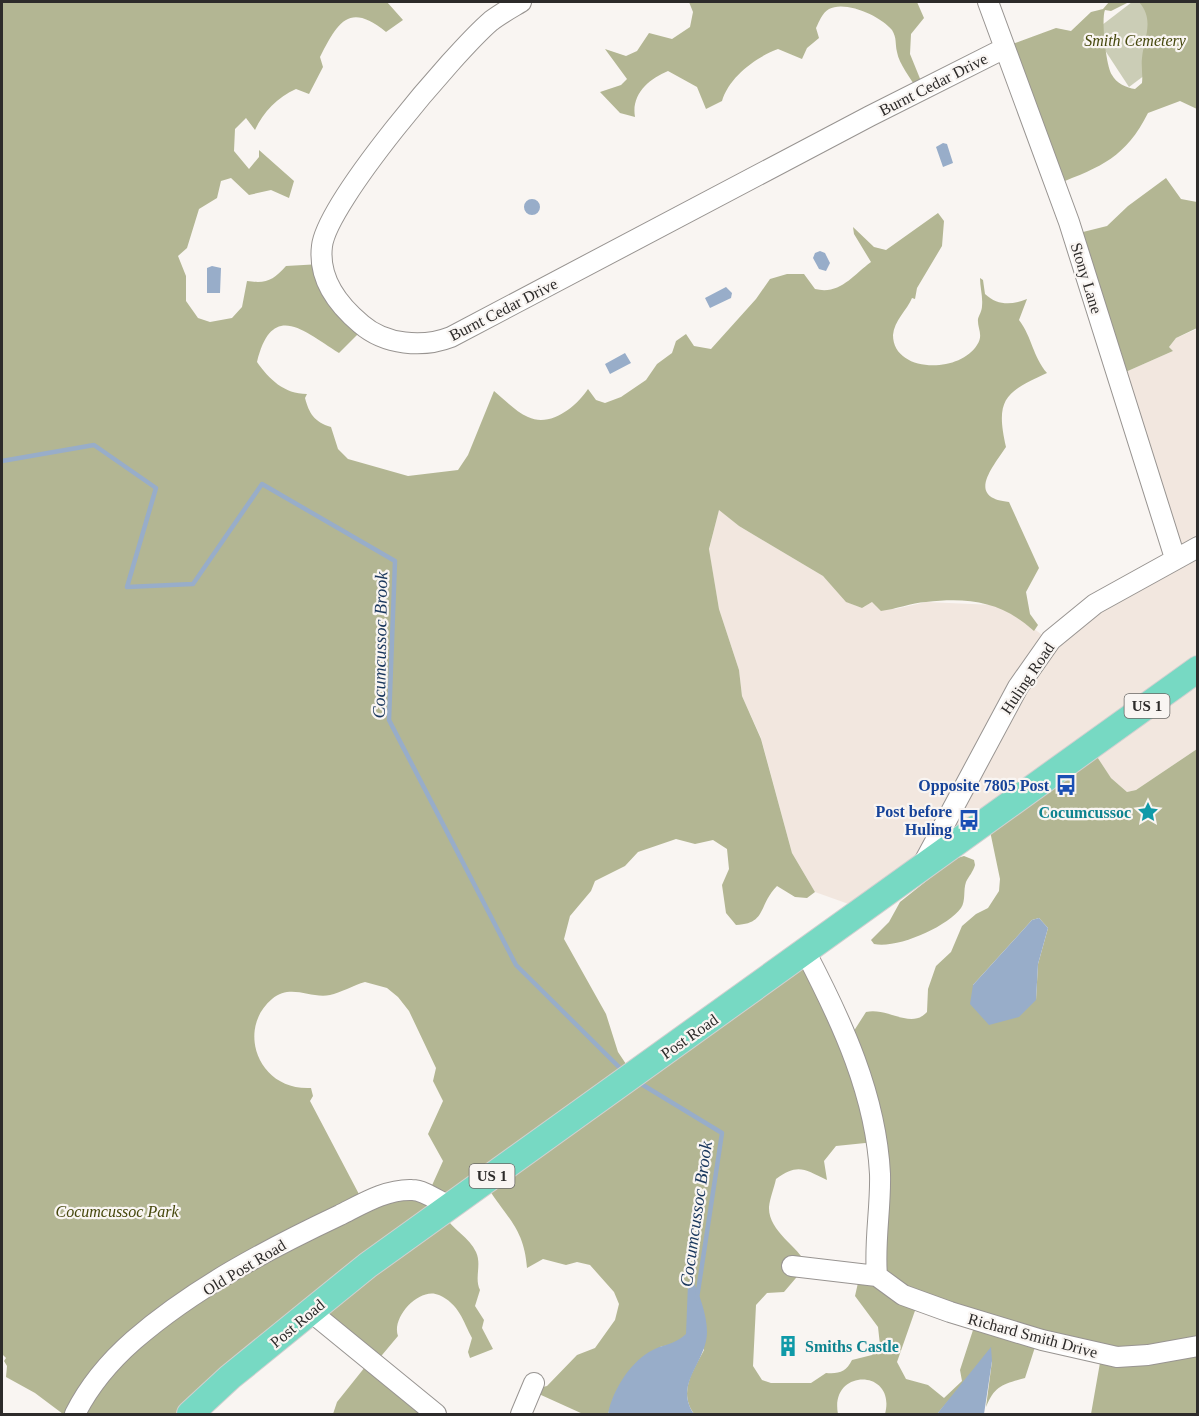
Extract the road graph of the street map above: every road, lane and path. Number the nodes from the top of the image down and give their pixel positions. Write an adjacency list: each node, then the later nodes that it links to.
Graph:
1 (521, 2): 3 (street, Burnt Cedar Drive)
2 (988, 2): 4 (street, Stony Lane)
3 (497, 8): 4 (street, Burnt Cedar Drive)
4 (1005, 48): 6 (street, Stony Lane)
5 (1197, 547): 6 (street, Huling Road)
6 (1175, 558): 8 (street, Huling Road)
7 (1197, 669): 8 (main road, Post Road / US 1)
8 (920, 869): 9 (main road, Post Road / US 1)
9 (806, 953): 10 (main road, Post Road / US 1); 12 (street)
10 (449, 1206): 13 (main road, Post Road / US 1); 16 (street, Old Post Road)
11 (792, 1266): 12 (street, Richard Smith Drive)
12 (877, 1276): 14 (street, Richard Smith Drive)
13 (310, 1311): 17 (main road, Post Road / US 1); 18 (street)
14 (1197, 1346)
15 (534, 1383): 19 (street)
16 (75, 1414)
17 (190, 1414)
18 (436, 1414)
19 (521, 1414)

